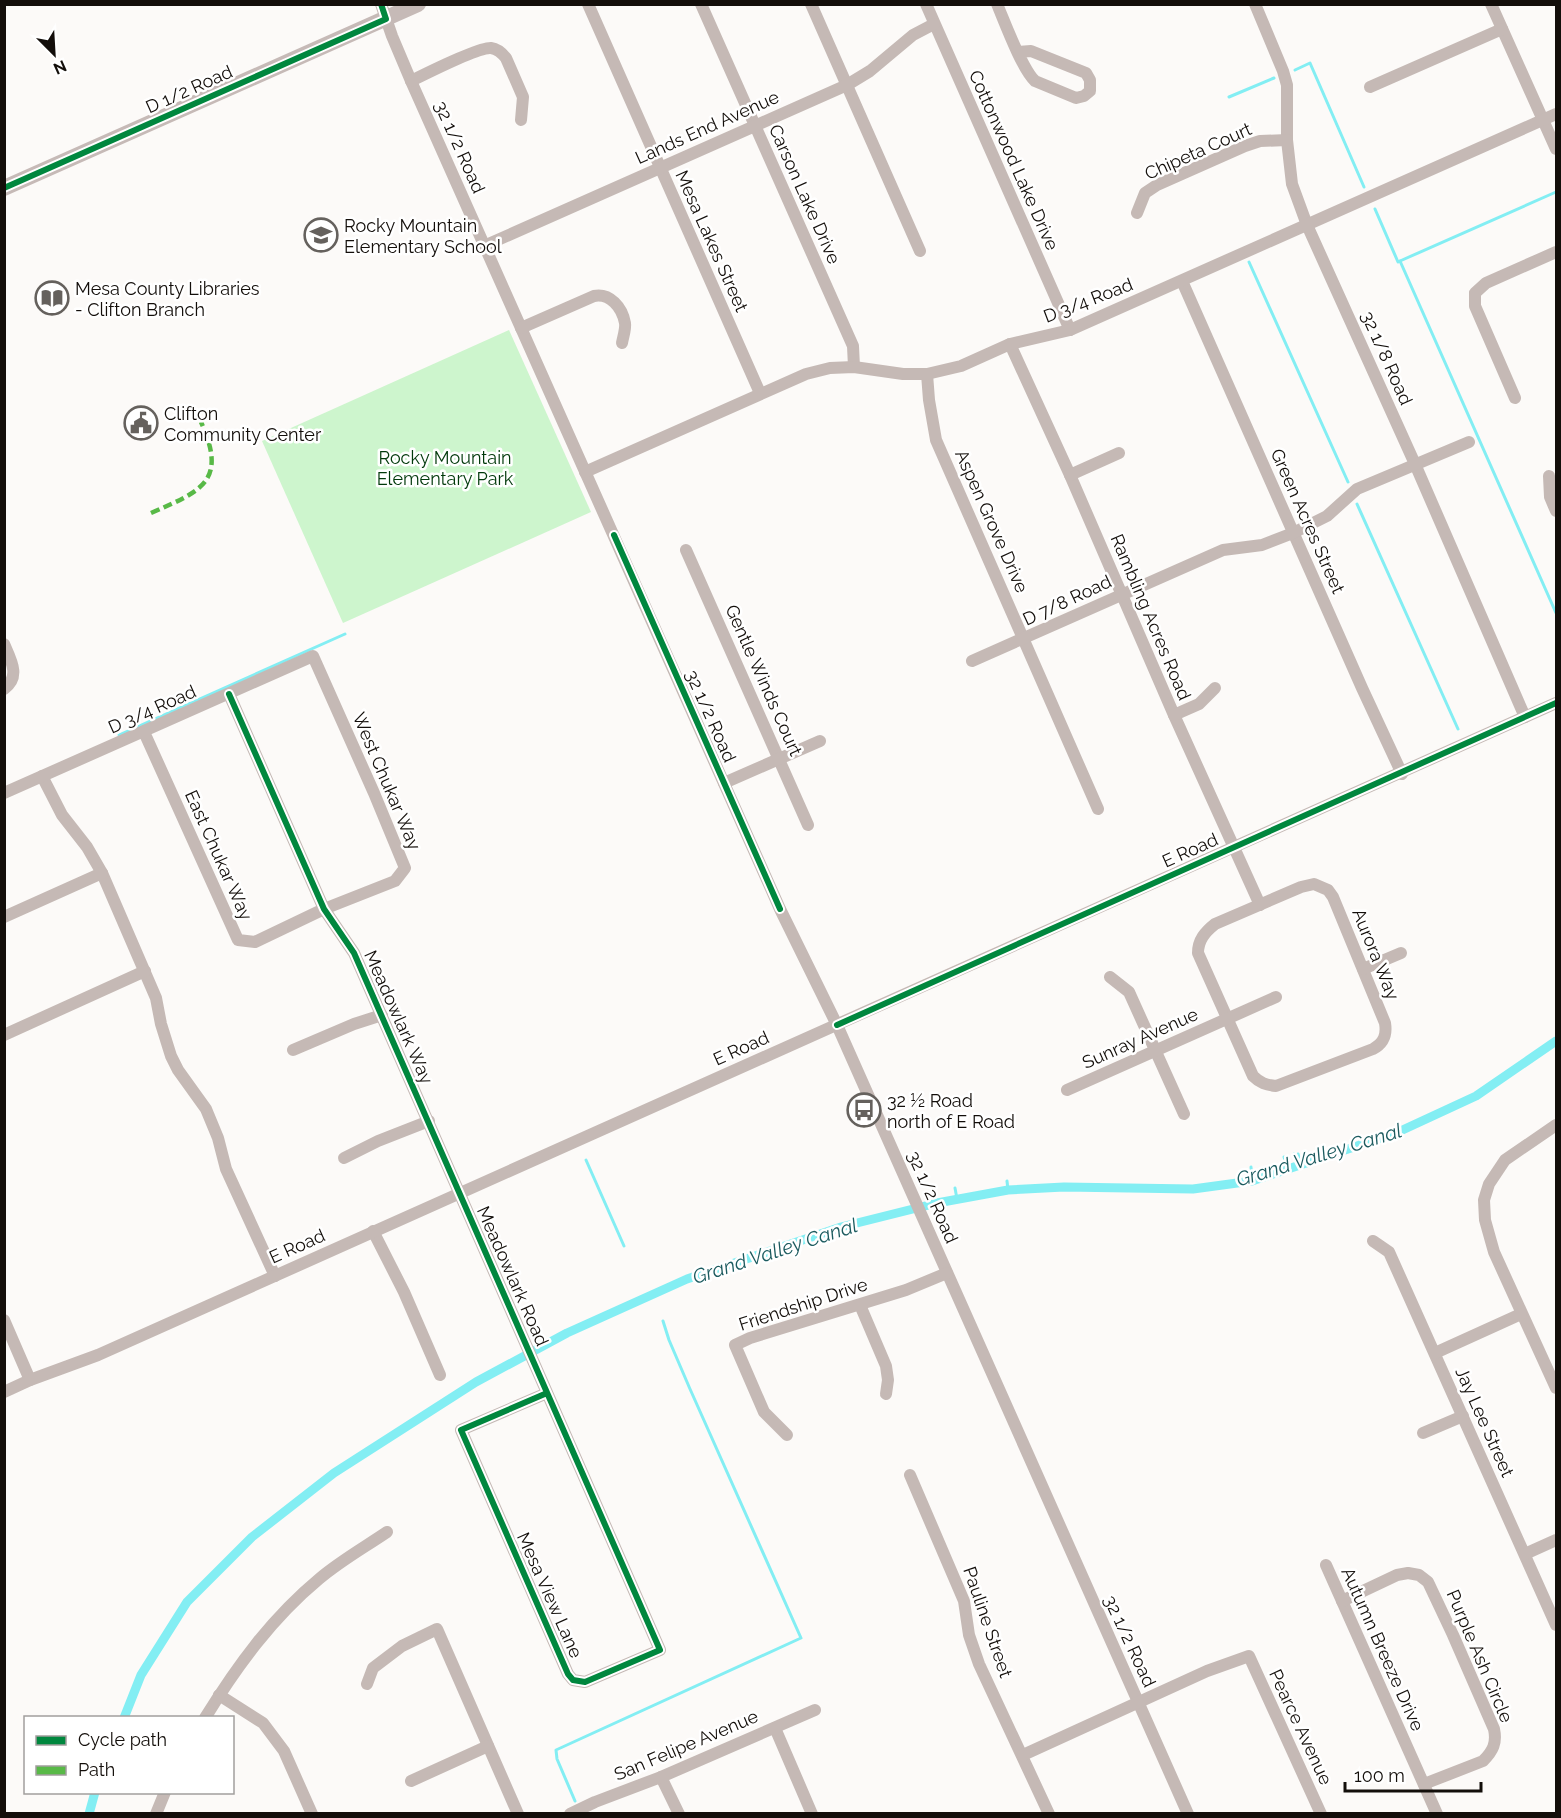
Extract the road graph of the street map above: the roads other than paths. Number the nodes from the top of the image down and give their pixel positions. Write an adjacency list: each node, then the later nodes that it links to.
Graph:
1 (418, 4): 9 (main road, D 1/2 Road)
2 (588, 4): 22 (street, Mesa Lakes Street)
3 (701, 4): 19 (street, Carson Lake Drive)
4 (811, 4): 14 (street)
5 (926, 4): 10 (street, Cottonwood Lake Drive)
6 (997, 4): 12 (street)
7 (1255, 4): 20 (street, 32 1/8 Road)
8 (1491, 4): 11 (street)
9 (383, 12): 13 (street, 32 1/2 Road); 23 (main road, D 1/2 Road)
10 (934, 24): 14 (street, Lands End Avenue); 31 (street, Cottonwood Lake Drive)
11 (1502, 28): 15 (street); 18 (street)
12 (1018, 52): 12 (street)
13 (411, 81): 17 (street); 26 (street, 32 1/2 Road)
14 (847, 85): 19 (street, Lands End Avenue); 27 (street)
15 (1370, 87)
16 (1557, 114): 18 (street, D 3/4 Road)
17 (521, 120)
18 (1544, 120): 21 (street); 25 (street, D 3/4 Road)
19 (755, 125): 22 (street, Lands End Avenue); 34 (street, Carson Lake Drive)
20 (1287, 140): 24 (street, Chipeta Court); 25 (street, 32 1/8 Road)
21 (1557, 149)
22 (660, 168): 26 (street, Lands End Avenue); 36 (street, Mesa Lakes Street)
23 (4, 188)
24 (1137, 213)
25 (1307, 225): 29 (street, D 3/4 Road); 40 (street, 32 1/8 Road)
26 (484, 246): 30 (street, 32 1/2 Road)
27 (920, 251)
28 (1557, 252): 37 (street)
29 (1182, 281): 31 (street, D 3/4 Road); 45 (street, Green Acres Street)
30 (521, 328): 32 (street); 41 (street, 32 1/2 Road)
31 (1070, 330): 33 (street, D 3/4 Road)
32 (622, 343)
33 (1010, 344): 35 (street, D 3/4 Road); 42 (street, Rambling Acres Road)
34 (854, 367): 35 (street, D 3/4 Road); 36 (street, D 3/4 Road)
35 (927, 374): 48 (street, Aspen Grove Drive)
36 (760, 393): 41 (street, D 3/4 Road)
37 (1515, 398)
38 (1469, 442): 40 (street, D 7/8 Road)
39 (1119, 453): 42 (street)
40 (1415, 464): 45 (street, D 7/8 Road); 57 (street, 32 1/8 Road)
41 (585, 472): 63 (street, 32 1/2 Road)
42 (1070, 475): 47 (street, Rambling Acres Road)
43 (1549, 476): 44 (street)
44 (1557, 511)
45 (1293, 533): 47 (street, D 7/8 Road); 61 (street, Green Acres Street)
46 (687, 550): 60 (street, Gentle Winds Court)
47 (1121, 594): 48 (street, D 7/8 Road); 56 (street, Rambling Acres Road)
48 (1025, 639): 51 (street, D 7/8 Road); 65 (street, Aspen Grove Drive)
49 (4, 644): 53 (street)
50 (313, 656): 54 (street, D 3/4 Road); 70 (street, West Chukar Way)
51 (972, 662)
52 (1215, 688): 56 (street)
53 (4, 689)
54 (230, 694): 58 (street, D 3/4 Road); 70 (street, Meadowlark Way)
55 (1557, 703): 57 (street, E Road)
56 (1174, 715): 67 (street, Rambling Acres Road)
57 (1525, 717): 61 (street, E Road)
58 (144, 732): 62 (street, D 3/4 Road); 70 (street, East Chukar Way)
59 (820, 741): 60 (street)
60 (779, 759): 63 (street); 66 (street, Gentle Winds Court)
61 (1402, 774): 67 (street, E Road)
62 (42, 776): 64 (street, D 3/4 Road); 68 (street)
63 (724, 783): 79 (street, 32 1/2 Road)
64 (4, 793)
65 (1098, 809)
66 (808, 825)
67 (1233, 847): 69 (street, Rambling Acres Road); 79 (street, E Road)
68 (102, 873): 71 (street); 74 (street)
69 (1260, 905): 73 (street, Aurora Way); 78 (street)
70 (324, 909): 77 (street, Meadowlark Way)
71 (4, 917)
72 (1401, 953): 73 (street)
73 (1363, 969): 78 (street, Aurora Way)
74 (145, 971): 80 (street); 92 (street)
75 (1110, 977): 82 (street)
76 (1276, 997): 78 (street, Sunray Avenue)
77 (382, 1015): 81 (street); 85 (street, Meadowlark Way)
78 (1228, 1018): 82 (street, Sunray Avenue)
79 (837, 1025): 88 (street, E Road); 91 (street, 32 1/2 Road)
80 (4, 1035)
81 (293, 1050)
82 (1155, 1050): 83 (street, Sunray Avenue); 84 (street)
83 (1067, 1090)
84 (1184, 1114)
85 (429, 1122): 87 (street); 88 (street, Meadowlark Way)
86 (1557, 1125): 94 (street)
87 (344, 1158)
88 (459, 1192): 89 (street, E Road); 97 (street, Meadowlark Road)
89 (373, 1231): 92 (street, E Road); 98 (street)
90 (1373, 1240): 96 (street, Jay Lee Street)
91 (947, 1273): 93 (street, Friendship Drive); 116 (street, 32 1/2 Road)
92 (274, 1276): 99 (street, E Road)
93 (860, 1305): 103 (street); 106 (street, Friendship Drive)
94 (1521, 1314): 96 (street); 100 (street)
95 (4, 1320): 99 (street)
96 (1435, 1353): 104 (street, Jay Lee Street)
97 (538, 1373): 102 (street, Mesa View Lane)
98 (440, 1375)
99 (30, 1380): 101 (street, E Road)
100 (1557, 1388)
101 (4, 1392)
102 (547, 1393): 102 (street, Mesa View Lane)
103 (886, 1394)
104 (1463, 1416): 105 (street); 110 (street, Jay Lee Street)
105 (1423, 1434)
106 (787, 1435)
107 (910, 1475): 121 (street, Pauline Street)
108 (387, 1532): 115 (street)
109 (1557, 1540): 110 (street)
110 (1525, 1554): 113 (street, Jay Lee Street)
111 (1326, 1565): 112 (street, Autumn Breeze Drive)
112 (1342, 1600): 124 (street, Autumn Breeze Drive); 124 (street, Purple Ash Circle)
113 (1557, 1625)
114 (367, 1684): 120 (street)
115 (219, 1695): 118 (street); 127 (street)
116 (1138, 1702): 121 (street); 133 (street, 32 1/2 Road); 134 (street, Pearce Avenue)
117 (815, 1710): 119 (street, San Felipe Avenue)
118 (206, 1716)
119 (774, 1728): 122 (street, San Felipe Avenue); 131 (street)
120 (488, 1746): 123 (street); 128 (street)
121 (1023, 1755): 132 (street, Pauline Street)
122 (661, 1777): 129 (street, San Felipe Avenue); 130 (street)
123 (411, 1782)
124 (1424, 1784): 135 (street, Autumn Breeze Drive)
125 (164, 1794): 126 (street)
126 (156, 1814)
127 (312, 1814)
128 (518, 1814)
129 (570, 1814)
130 (679, 1814)
131 (812, 1814)
132 (1050, 1814)
133 (1188, 1814)
134 (1321, 1814)
135 (1437, 1814)

